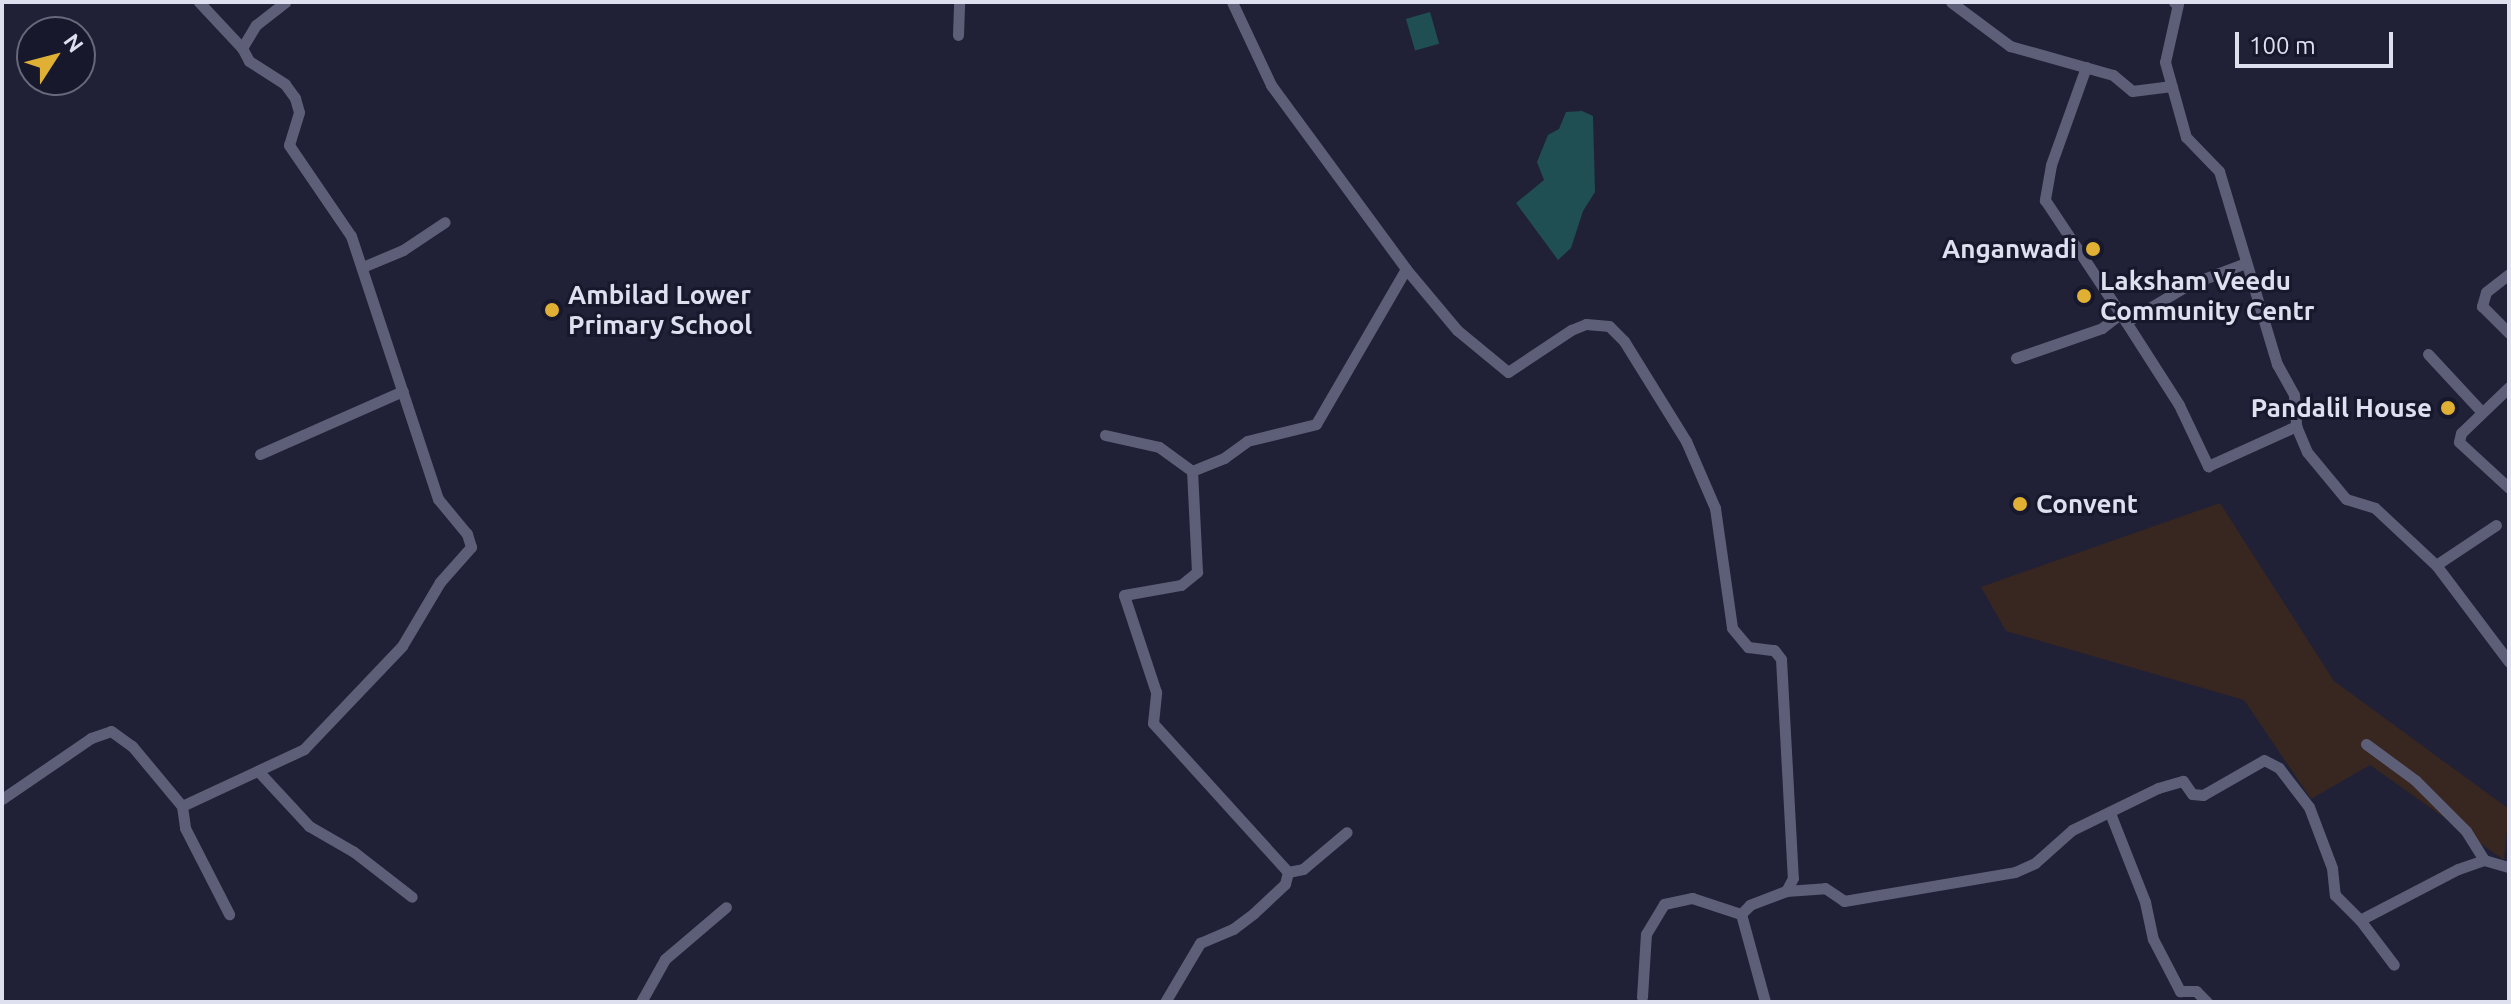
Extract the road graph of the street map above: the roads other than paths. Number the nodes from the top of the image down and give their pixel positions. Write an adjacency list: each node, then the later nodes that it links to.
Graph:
1 (199, 2): 8 (street)
2 (285, 2): 8 (street)
3 (959, 2): 7 (street)
4 (1232, 2): 14 (street)
5 (1951, 2): 9 (street)
6 (2174, 2): 10 (street)
7 (958, 35)
8 (242, 48): 13 (street)
9 (2086, 67): 10 (street); 16 (street)
10 (2172, 86): 12 (street)
11 (445, 222): 13 (street)
12 (2246, 263): 16 (street); 23 (street)
13 (365, 266): 21 (street)
14 (1406, 269): 26 (street); 40 (street)
15 (2509, 274): 17 (street)
16 (2123, 318): 19 (street); 23 (street)
17 (2509, 333)
18 (2428, 354): 22 (street)
19 (2016, 358)
20 (2509, 387): 22 (street)
21 (403, 391): 25 (street); 32 (street)
22 (2481, 411): 27 (street)
23 (2296, 426): 29 (street)
24 (1105, 435): 26 (street)
25 (260, 454)
26 (1192, 471): 39 (street)
27 (2507, 483)
28 (2496, 525): 29 (street)
29 (2436, 565): 30 (street)
30 (2509, 662)
31 (2366, 744): 37 (street)
32 (259, 772): 34 (street); 41 (street)
33 (2, 799): 34 (street)
34 (182, 806): 43 (street)
35 (2110, 813): 40 (street); 45 (street); 51 (street)
36 (1347, 832): 39 (street)
37 (2484, 860): 38 (street); 45 (street)
38 (2509, 867)
39 (1288, 872): 49 (street)
40 (1786, 891): 44 (street)
41 (412, 897)
42 (726, 907): 48 (street)
43 (229, 914)
44 (1741, 914): 47 (street); 50 (street)
45 (2360, 920): 46 (street)
46 (2394, 965)
47 (1642, 997)
48 (641, 1002)
49 (1165, 1002)
50 (1765, 1002)
51 (2207, 1002)

